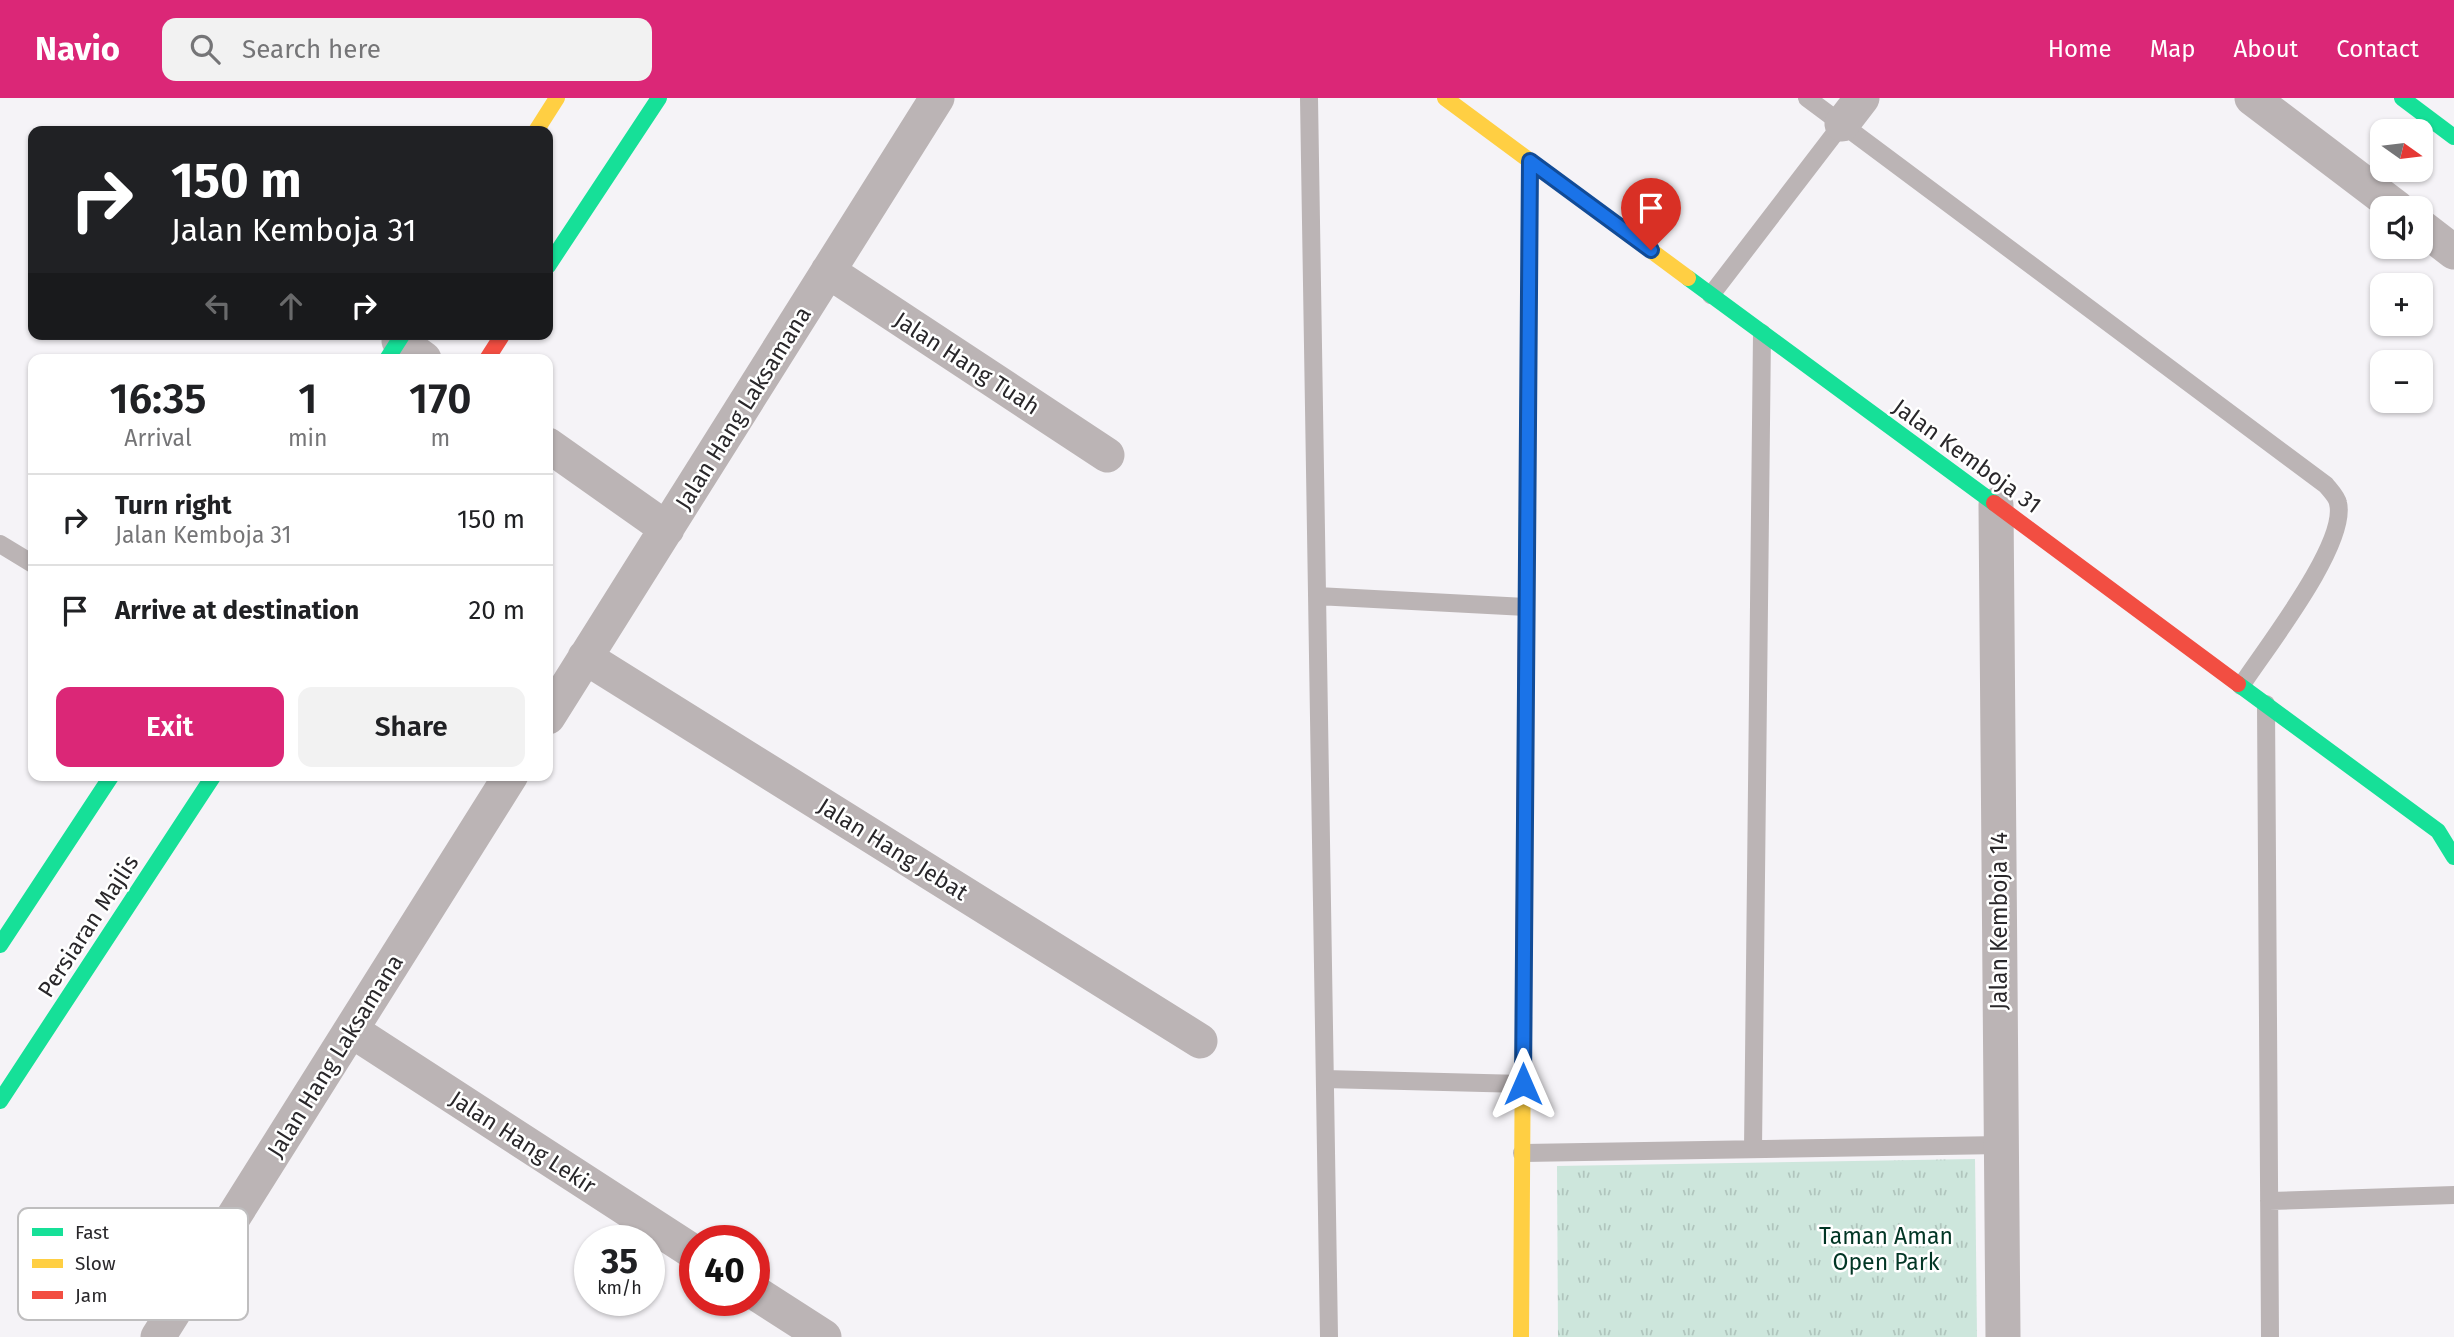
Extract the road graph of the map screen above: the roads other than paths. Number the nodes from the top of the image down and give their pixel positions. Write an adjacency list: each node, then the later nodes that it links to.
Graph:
1 (557, 98): 10 (main road)
2 (659, 98): 16 (main road)
3 (937, 98): 17 (street, Jalan Hang Laksamana)
4 (1309, 98): 26 (lane)
5 (1445, 98): 12 (main road, Jalan Kemboja 31)
6 (1807, 98): 9 (lane)
7 (2252, 98): 13 (street)
8 (2402, 98): 11 (main road)
9 (1852, 111): 18 (lane); 29 (lane)
10 (539, 126)
11 (2454, 137)
12 (1530, 161): 18 (main road, Jalan Kemboja 31); 27 (main road)
13 (2381, 196)
14 (2433, 236): 15 (street)
15 (2454, 252)
16 (553, 258)
17 (828, 271): 21 (street, Jalan Hang Tuah); 23 (street, Jalan Hang Laksamana)
18 (1711, 295): 19 (main road, Jalan Kemboja 31)
19 (1762, 333): 22 (main road, Jalan Kemboja 31); 43 (lane)
20 (553, 449): 23 (street)
21 (1107, 455)
22 (1996, 505): 29 (main road, Jalan Kemboja 31); 42 (street, Jalan Kemboja 14)
23 (667, 529): 28 (street, Jalan Hang Laksamana)
24 (0, 544): 25 (lane)
25 (28, 561)
26 (1317, 596): 27 (lane); 39 (lane)
27 (1527, 607): 40 (main road)
28 (585, 657): 31 (street, Jalan Hang Laksamana); 38 (street, Jalan Hang Jebat)
29 (2241, 686): 30 (main road, Jalan Kemboja 31)
30 (2266, 705): 35 (main road, Jalan Kemboja 31); 46 (lane)
31 (553, 709)
32 (108, 781): 36 (main road)
33 (210, 781): 41 (main road, Persiaran Majlis)
34 (507, 781): 37 (street, Jalan Hang Laksamana)
35 (2454, 857)
36 (0, 945)
37 (351, 1030): 47 (street, Jalan Hang Laksamana); 48 (street, Jalan Hang Lekir)
38 (1200, 1041)
39 (1325, 1079): 40 (lane); 53 (lane)
40 (1523, 1084): 44 (main road)
41 (0, 1101)
42 (2001, 1145): 43 (lane); 55 (street, Jalan Kemboja 14)
43 (1754, 1149): 44 (lane)
44 (1522, 1153): 54 (main road)
45 (2454, 1195): 46 (lane)
46 (2269, 1201): 56 (lane)
47 (239, 1208)
48 (679, 1243)
49 (770, 1302): 52 (street)
50 (169, 1320): 51 (street, Jalan Hang Laksamana)
51 (158, 1337)
52 (824, 1337)
53 (1329, 1337)
54 (1521, 1337)
55 (2003, 1337)
56 (2270, 1337)

